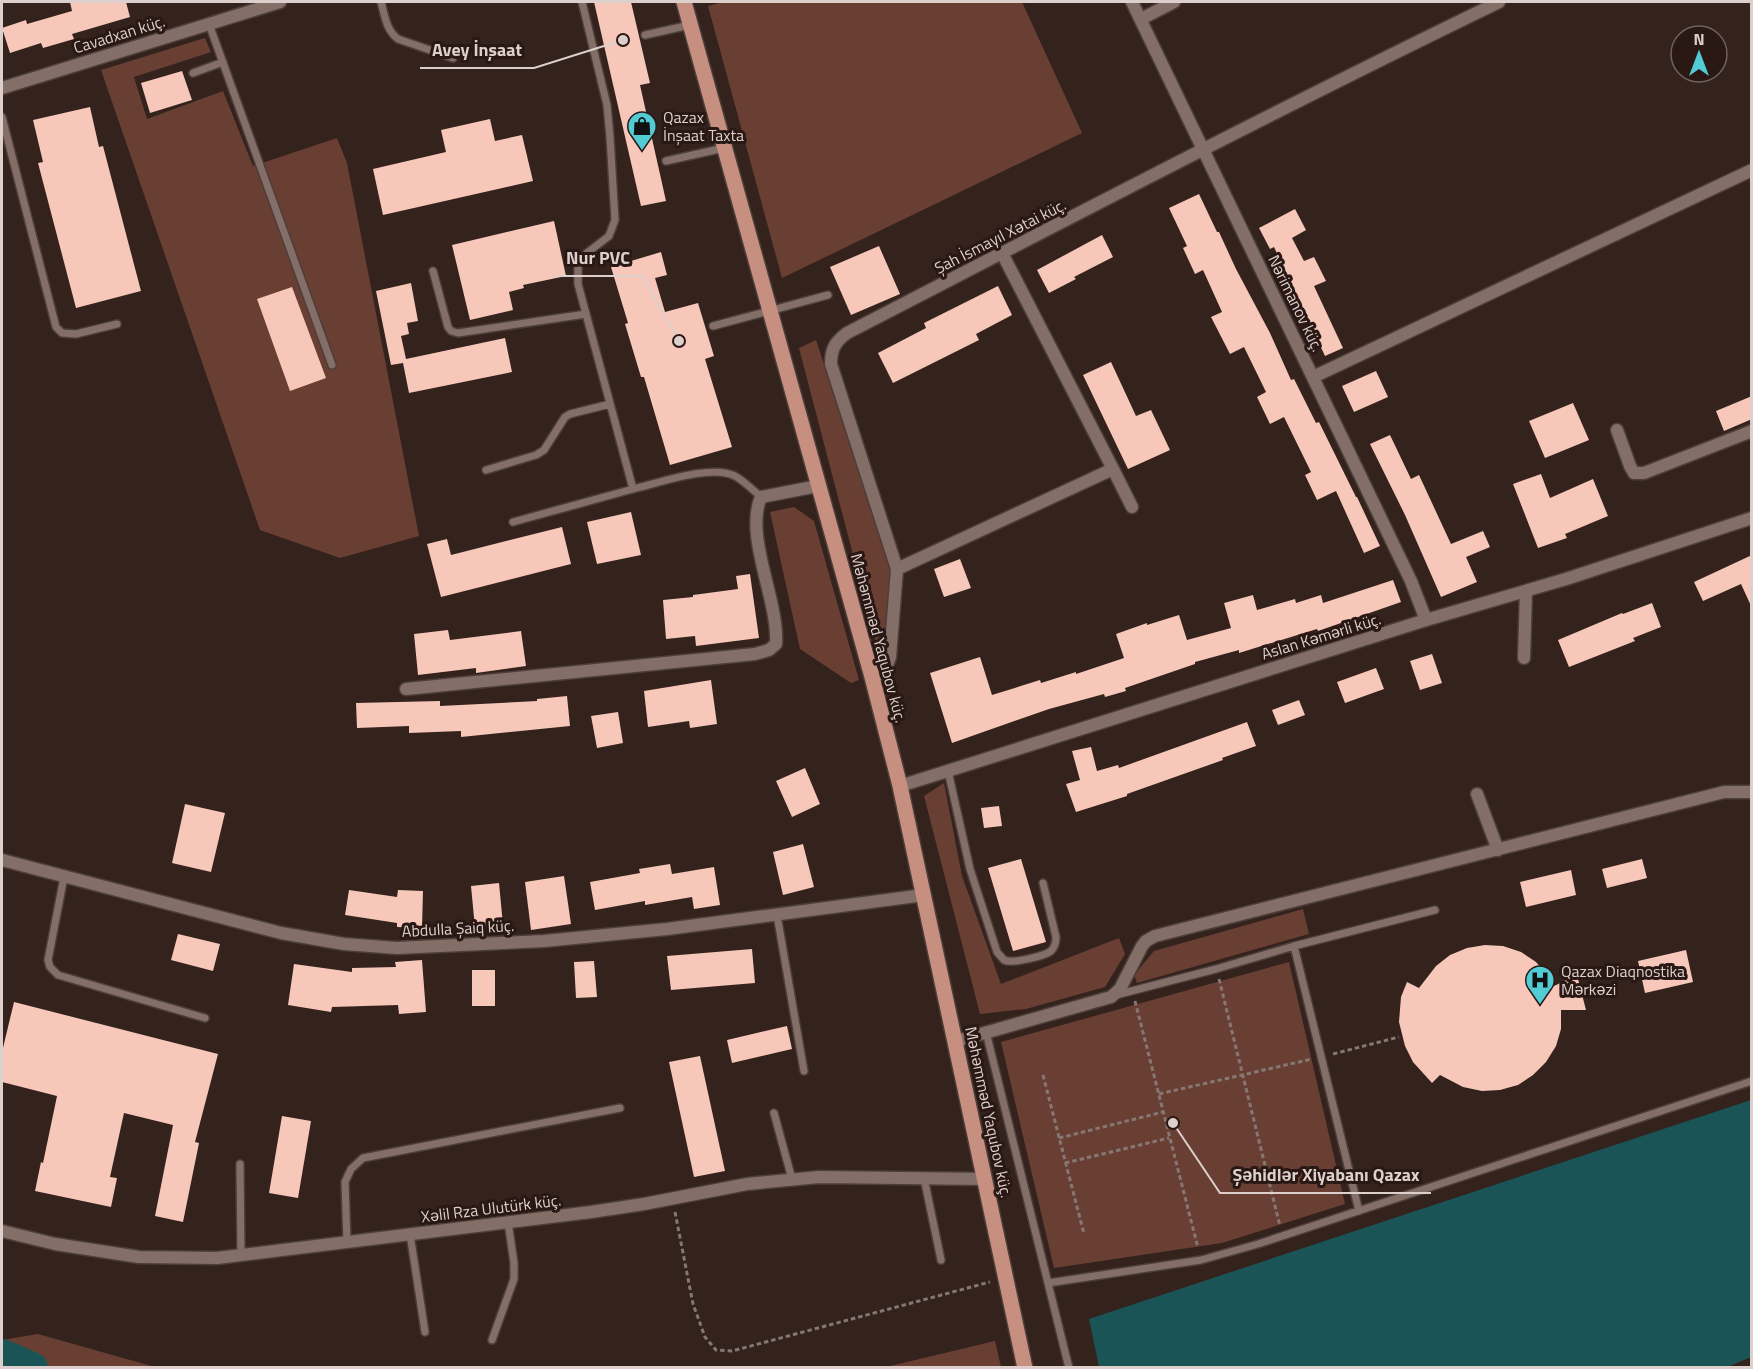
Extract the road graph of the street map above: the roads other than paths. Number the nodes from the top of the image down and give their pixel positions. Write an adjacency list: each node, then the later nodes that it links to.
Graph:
1 (280, 2): 9 (street, Cavadxan küç.)
2 (381, 2): 12 (lane)
3 (582, 2): 25 (lane)
4 (684, 2): 10 (main road, Məhəmməd Yaqubov küç.)
5 (1132, 2): 8 (street, Nərimanov küç.)
6 (1174, 2): 8 (street)
7 (1499, 2): 18 (street, Şah İsmayıl Xətai küç.)
8 (1141, 19): 18 (street, Nərimanov küç.)
9 (209, 24): 13 (lane); 15 (street, Cavadxan küç.)
10 (690, 25): 11 (lane); 17 (main road, Məhəmməd Yaqubov küç.)
11 (645, 35)
12 (453, 58)
13 (224, 62): 14 (lane); 28 (lane)
14 (193, 73)
15 (2, 88)
16 (2, 117): 26 (lane)
17 (724, 148): 19 (lane); 24 (main road, Məhəmməd Yaqubov küç.)
18 (1204, 150): 21 (street, Şah İsmayıl Xətai küç.); 29 (street, Nərimanov küç.)
19 (666, 161)
20 (1752, 170): 29 (street)
21 (1002, 253): 34 (street); 41 (street, Şah İsmayıl Xətai küç.)
22 (433, 272): 25 (lane)
23 (828, 294): 24 (lane)
24 (770, 310): 27 (lane); 35 (main road, Məhəmməd Yaqubov küç.)
25 (586, 314): 30 (lane)
26 (117, 324)
27 (713, 326)
28 (333, 365)
29 (1313, 377): 43 (street, Nərimanov küç.)
30 (610, 404): 33 (lane); 36 (lane)
31 (1617, 430): 32 (street)
32 (1752, 431)
33 (486, 470)
34 (1113, 470): 38 (street); 41 (street)
35 (818, 486): 37 (street); 45 (main road, Məhəmməd Yaqubov küç.)
36 (633, 489): 37 (lane); 40 (lane)
37 (761, 497): 46 (street)
38 (1132, 507)
39 (1752, 518): 42 (street, Aslan Kəmərli küç.)
40 (513, 522)
41 (897, 569): 45 (street, Şah İsmayıl Xətai küç.)
42 (1526, 591): 43 (street, Aslan Kəmərli küç.); 44 (street)
43 (1426, 620): 47 (street, Aslan Kəmərli küç.)
44 (1524, 658)
45 (872, 677): 48 (main road, Məhəmməd Yaqubov küç.)
46 (406, 689)
47 (948, 771): 48 (street, Aslan Kəmərli küç.); 54 (lane)
48 (900, 786): 55 (main road, Məhəmməd Yaqubov küç.)
49 (1752, 792): 51 (street)
50 (1477, 794): 51 (street)
51 (1498, 850): 59 (street)
52 (2, 860): 53 (street, Abdulla Şaiq küç.)
53 (64, 877): 57 (street, Abdulla Şaiq küç.); 60 (lane)
54 (1043, 883)
55 (924, 895): 57 (street, Abdulla Şaiq küç.); 62 (main road, Məhəmməd Yaqubov küç.)
56 (1436, 910): 58 (lane)
57 (777, 915): 63 (lane)
58 (1294, 946): 59 (lane); 71 (lane)
59 (1111, 997): 61 (street)
60 (205, 1018)
61 (986, 1032): 62 (street); 78 (lane)
62 (956, 1041): 70 (main road, Məhəmməd Yaqubov küç.)
63 (804, 1071)
64 (1752, 1081): 71 (lane)
65 (620, 1108): 75 (lane)
66 (774, 1113): 69 (lane)
67 (240, 1164): 76 (lane)
68 (924, 1178): 69 (street, Xəlil Rza Ulutürk küç.); 70 (street, Xəlil Rza Ulutürk küç.); 77 (lane)
69 (792, 1179): 72 (street, Xəlil Rza Ulutürk küç.)
70 (985, 1179): 81 (main road, Məhəmməd Yaqubov küç.)
71 (1359, 1211): 78 (lane)
72 (508, 1222): 74 (street, Xəlil Rza Ulutürk küç.); 80 (lane)
73 (2, 1232): 76 (street, Xəlil Rza Ulutürk küç.)
74 (410, 1234): 75 (street, Xəlil Rza Ulutürk küç.); 79 (lane)
75 (347, 1242): 76 (street, Xəlil Rza Ulutürk küç.)
76 (241, 1256)
77 (941, 1260)
78 (1048, 1283): 82 (lane)
79 (425, 1332)
80 (492, 1340)
81 (1025, 1368)
82 (1069, 1368)

